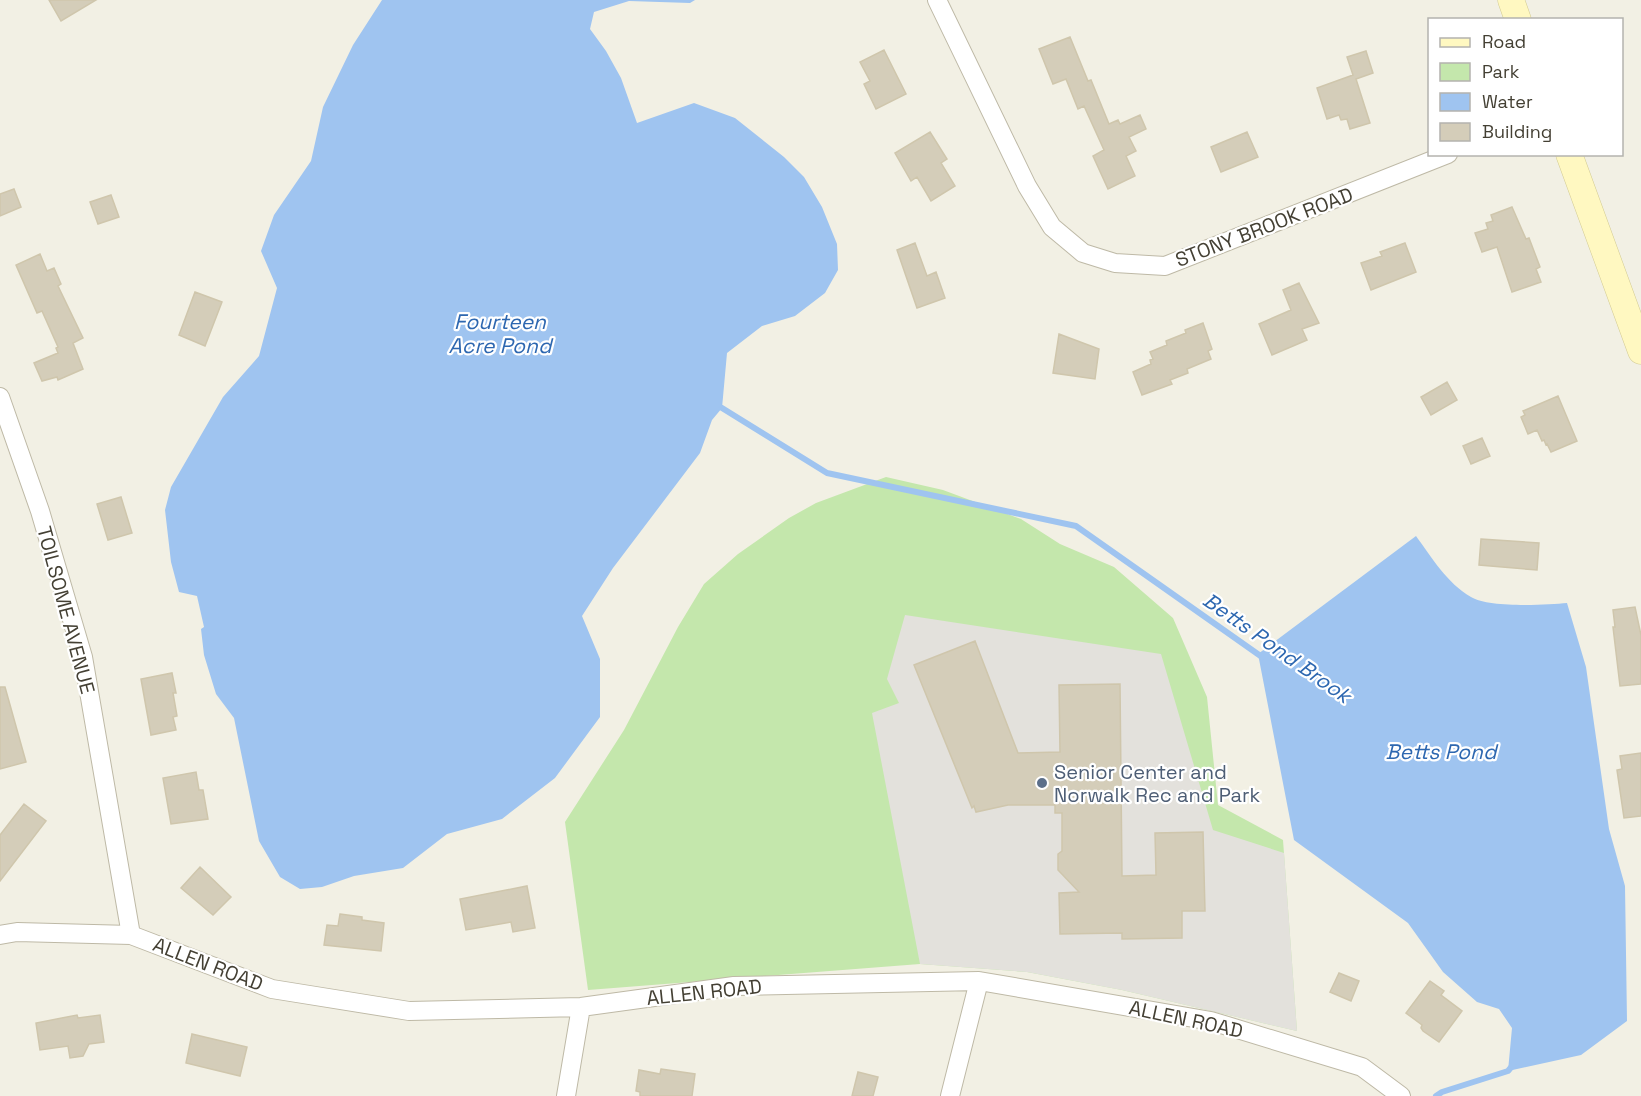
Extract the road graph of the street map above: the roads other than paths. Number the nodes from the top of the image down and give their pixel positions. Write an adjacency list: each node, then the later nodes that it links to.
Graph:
1 (937, 0): 4 (street, STONY BROOK ROAD)
2 (1511, 0): 3 (main road)
3 (1517, 18)
4 (1443, 156)
5 (1570, 156): 6 (main road)
6 (1641, 351)
7 (0, 397): 9 (street, TOILSOME AVENUE)
8 (0, 935): 9 (street, ALLEN ROAD)
9 (131, 935): 11 (street, ALLEN ROAD)
10 (979, 981): 11 (street, ALLEN ROAD); 13 (street); 14 (street, ALLEN ROAD)
11 (581, 1007): 12 (street)
12 (566, 1096)
13 (950, 1096)
14 (1401, 1096)

